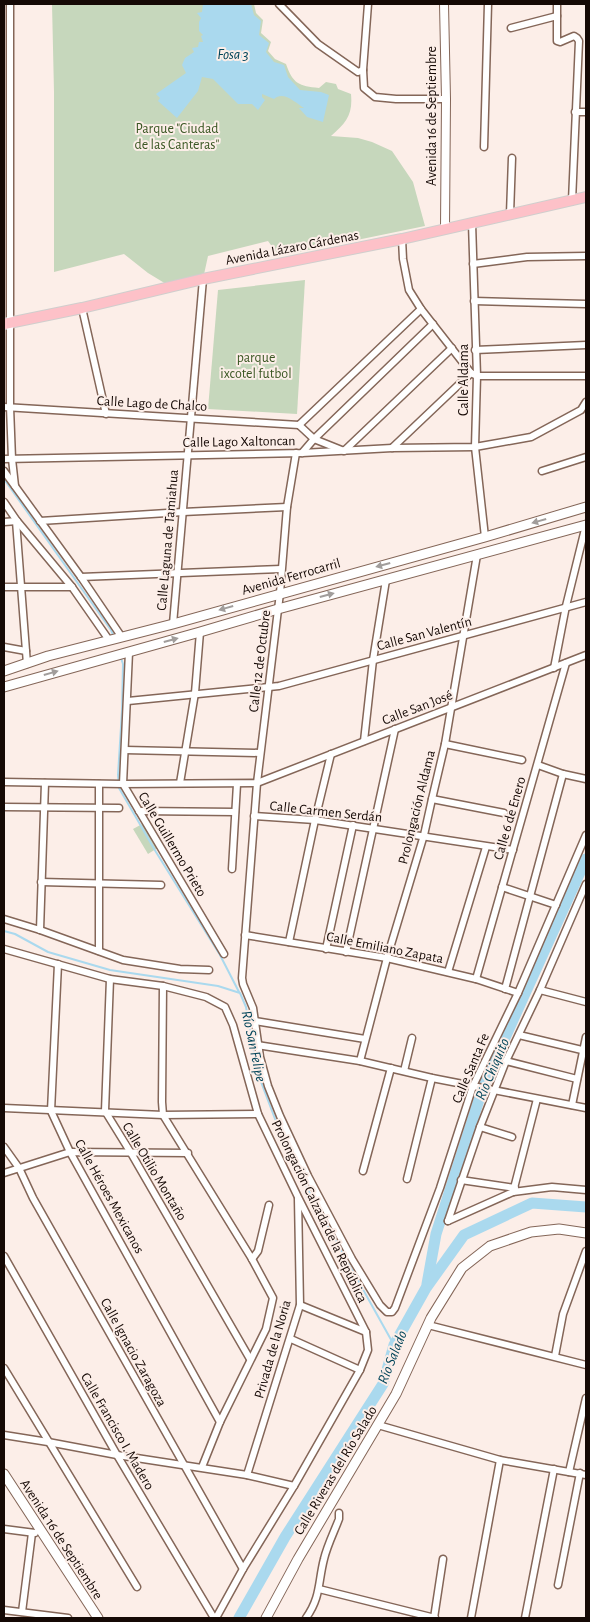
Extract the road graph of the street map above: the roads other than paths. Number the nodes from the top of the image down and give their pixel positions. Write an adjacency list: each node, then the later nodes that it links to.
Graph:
1 (10, 4): 19 (street)
2 (279, 4): 9 (street)
3 (368, 4): 9 (street)
4 (444, 4): 10 (street, Avenida 16 de Septiembre)
5 (488, 4): 13 (street)
6 (557, 4): 7 (street)
7 (556, 16): 8 (street); 11 (street)
8 (511, 28)
9 (364, 70): 10 (street)
10 (446, 99): 20 (street, Avenida 16 de Septiembre)
11 (575, 112): 12 (street); 16 (street)
12 (586, 112)
13 (484, 147)
14 (512, 158): 17 (street)
15 (586, 197): 16 (main road, Avenida Lázaro Cárdenas)
16 (572, 201): 17 (main road, Avenida Lázaro Cárdenas)
17 (510, 214): 18 (main road, Avenida Lázaro Cárdenas)
18 (472, 222): 20 (main road, Avenida Lázaro Cárdenas); 23 (street, Calle Aldama)
19 (7, 227): 29 (street)
20 (445, 228): 21 (main road, Avenida Lázaro Cárdenas)
21 (402, 239): 24 (main road, Avenida Lázaro Cárdenas); 28 (street)
22 (586, 256): 23 (street)
23 (473, 264): 25 (street, Calle Aldama)
24 (203, 279): 27 (main road, Avenida Lázaro Cárdenas); 40 (street, Calle Laguna de Tamiahua)
25 (474, 302): 26 (street); 33 (street, Calle Aldama)
26 (586, 304)
27 (82, 308): 29 (main road, Avenida Lázaro Cárdenas); 39 (street)
28 (421, 309): 30 (street); 41 (street)
29 (7, 323): 37 (street)
30 (433, 324): 32 (street); 42 (street)
31 (586, 345): 33 (street)
32 (452, 348): 34 (street); 45 (street)
33 (476, 350): 34 (street, Calle Aldama)
34 (474, 375): 35 (street); 43 (street, Calle Aldama); 44 (street)
35 (586, 376)
36 (586, 402): 38 (street)
37 (7, 407): 39 (street, Calle Lago de Chalco); 50 (street)
38 (584, 409): 43 (street)
39 (106, 414): 40 (street, Calle Lago de Chalco)
40 (190, 418): 41 (street, Calle Lago de Chalco); 47 (street, Calle Laguna de Tamiahua)
41 (299, 425): 42 (street)
42 (314, 439): 45 (street); 46 (street)
43 (475, 447): 44 (street, Calle Lago Xaltoncan); 62 (street, Calle Aldama)
44 (392, 448): 45 (street, Calle Lago Xaltoncan)
45 (344, 451): 46 (street, Calle Lago Xaltoncan)
46 (299, 453): 47 (street, Calle Lago Xaltoncan); 55 (street, Calle 12 de Octubre)
47 (187, 455): 50 (street, Calle Lago Xaltoncan); 57 (street, Calle Laguna de Tamiahua)
48 (586, 457): 52 (street)
49 (4, 459): 50 (street, Calle Lago Xaltoncan)
50 (12, 459): 53 (street)
51 (4, 471): 53 (street)
52 (542, 471)
53 (15, 486): 59 (street)
54 (4, 502): 58 (street)
55 (287, 507): 57 (street); 64 (street, Calle 12 de Octubre)
56 (586, 507): 62 (main road, Avenida Ferrocarril, one-way to 62)
57 (183, 512): 59 (street); 65 (street, Calle Laguna de Tamiahua)
58 (16, 521): 60 (street); 69 (street); 70 (street)
59 (40, 521): 66 (street)
60 (4, 522)
61 (586, 525): 63 (main road, Avenida Ferrocarril); 73 (street)
62 (485, 537): 71 (main road, Avenida Ferrocarril, one-way to 71)
63 (477, 555): 67 (main road, Avenida Ferrocarril); 77 (street, Prolongación Aldama)
64 (281, 570): 65 (street); 71 (street, Calle 12 de Octubre)
65 (178, 574): 66 (street); 75 (street, Calle Laguna de Tamiahua)
66 (82, 576): 78 (street)
67 (386, 580): 74 (main road, Avenida Ferrocarril, one-way to 67); 83 (street)
68 (4, 587): 69 (street)
69 (21, 588): 70 (street); 80 (street)
70 (72, 588): 78 (street)
71 (280, 593): 74 (street, Calle 12 de Octubre); 75 (main road, Avenida Ferrocarril, one-way to 75)
72 (586, 602): 73 (street, Calle San Valentín)
73 (566, 606): 77 (street, Calle San Valentín); 86 (street)
74 (278, 609): 76 (main road, Avenida Ferrocarril); 89 (street, Calle 12 de Octubre)
75 (173, 624): 78 (main road, Avenida Ferrocarril)
76 (200, 632): 81 (main road, Avenida Ferrocarril, one-way to 76); 90 (street)
77 (463, 635): 83 (street, Calle San Valentín); 92 (street, Prolongación Aldama)
78 (115, 638): 85 (main road, Avenida Ferrocarril)
79 (4, 647): 80 (street)
80 (26, 651): 85 (street)
81 (123, 653): 88 (main road, Avenida Ferrocarril, one-way to 81); 91 (street, Calle Guillermo Prieto)
82 (586, 655): 84 (street, Calle San José)
83 (373, 660): 89 (street, Calle San Valentín); 94 (street)
84 (566, 663): 86 (street, Calle San José); 101 (street, Calle 6 de Enero)
85 (27, 664): 87 (main road, Avenida Ferrocarril)
86 (554, 668): 92 (street, Calle San José)
87 (4, 671)
88 (4, 686)
89 (268, 687): 90 (street, Calle San Valentín); 98 (street, Calle 12 de Octubre)
90 (194, 693): 91 (street, Calle San Valentín); 97 (street)
91 (128, 701): 96 (street, Calle Guillermo Prieto)
92 (452, 707): 93 (street, Calle San José); 95 (street, Prolongación Aldama)
93 (395, 729): 94 (street, Calle San José); 122 (street)
94 (364, 741): 99 (street, Calle San José)
95 (445, 744): 100 (street); 111 (street, Prolongación Aldama)
96 (125, 750): 97 (street); 109 (street, Calle Guillermo Prieto)
97 (184, 751): 98 (street); 106 (street)
98 (260, 753): 107 (street, Calle 12 de Octubre)
99 (331, 754): 107 (street, Calle San José); 120 (street)
100 (522, 760)
101 (538, 765): 102 (street); 126 (street, Calle 6 de Enero)
102 (563, 774): 103 (street); 133 (street)
103 (586, 779)
104 (4, 782): 105 (street, Calle San José)
105 (45, 783): 108 (street, Calle San José); 112 (street)
106 (180, 783): 109 (street, Calle San José); 110 (street, Calle San José)
107 (257, 783): 110 (street, Calle San José); 119 (street, Calle 12 de Octubre)
108 (99, 784): 109 (street, Calle San José); 114 (street)
109 (119, 784): 116 (street, Calle Guillermo Prieto)
110 (236, 784): 117 (street)
111 (432, 799): 118 (street); 124 (street, Prolongación Aldama)
112 (44, 806): 113 (street); 114 (street); 128 (street)
113 (4, 807)
114 (99, 808): 115 (street); 129 (street)
115 (119, 808)
116 (138, 811): 117 (street); 143 (street, Calle Guillermo Prieto)
117 (235, 812): 127 (street)
118 (504, 813)
119 (254, 816): 120 (street, Calle Carmen Serdán); 137 (street, Calle 12 de Octubre)
120 (315, 820): 121 (street, Calle Carmen Serdán); 138 (street)
121 (353, 825): 122 (street, Calle Carmen Serdán); 140 (street)
122 (373, 828): 124 (street, Calle Carmen Serdán); 142 (street)
123 (586, 834): 134 (street, Calle Santa Fe)
124 (424, 836): 125 (street, Calle Carmen Serdán); 144 (street, Prolongación Aldama)
125 (486, 847): 126 (street, Calle Carmen Serdán); 147 (street)
126 (513, 850): 132 (street, Calle 6 de Enero)
127 (232, 869)
128 (41, 882): 129 (street); 136 (street)
129 (99, 883): 131 (street); 141 (street)
130 (586, 884): 153 (street)
131 (161, 885)
132 (502, 887): 133 (street); 150 (street, Calle 6 de Enero)
133 (529, 895): 134 (street); 152 (street)
134 (556, 905): 154 (street, Calle Santa Fe)
135 (4, 919): 136 (street)
136 (40, 930): 141 (street)
137 (245, 935): 138 (street, Calle Emiliano Zapata); 148 (street, Calle 12 de Octubre)
138 (289, 942): 140 (street, Calle Emiliano Zapata)
139 (4, 949): 145 (street, Prolongación Calzada de la República)
140 (326, 949): 142 (street, Calle Emiliano Zapata)
141 (99, 951): 146 (street)
142 (346, 952): 144 (street, Calle Emiliano Zapata)
143 (224, 954)
144 (387, 958): 147 (street, Calle Emiliano Zapata); 160 (street, Prolongación Aldama)
145 (58, 964): 149 (street, Prolongación Calzada de la República); 175 (street, Calle Héroes Mexicanos)
146 (209, 970)
147 (448, 972): 150 (street, Calle Emiliano Zapata)
148 (242, 978): 156 (street, Prolongación Calzada de la República)
149 (110, 979): 151 (street, Prolongación Calzada de la República); 176 (street)
150 (476, 979): 152 (street, Calle Emiliano Zapata)
151 (163, 986): 177 (street); 178 (street, Prolongación Calzada de la República)
152 (505, 989): 154 (street, Calle Emiliano Zapata)
153 (540, 990): 155 (street); 157 (street)
154 (518, 993): 169 (street, Calle Santa Fe)
155 (586, 1002)
156 (255, 1021): 160 (street); 161 (street, Prolongación Calzada de la República)
157 (519, 1035): 162 (street); 163 (street)
158 (586, 1036): 162 (street)
159 (412, 1038): 166 (street)
160 (365, 1039): 164 (street, Prolongación Aldama)
161 (257, 1045): 164 (street); 199 (street, Prolongación Calzada de la República)
162 (585, 1050): 168 (street)
163 (506, 1061): 168 (street); 170 (street)
164 (360, 1062): 165 (street)
165 (392, 1068): 166 (street); 186 (street)
166 (404, 1071): 167 (street)
167 (432, 1078): 169 (street); 188 (street)
168 (577, 1079): 172 (street)
169 (476, 1086): 170 (street); 199 (street, Calle Santa Fe)
170 (493, 1089): 171 (street); 179 (street)
171 (537, 1098): 172 (street); 190 (street)
172 (572, 1105): 174 (street)
173 (4, 1108): 175 (street)
174 (586, 1108)
175 (51, 1111): 176 (street); 182 (street, Calle Héroes Mexicanos)
176 (105, 1111): 177 (street); 183 (street, Calle Otilio Montaño)
177 (163, 1114): 178 (street); 184 (street)
178 (258, 1114): 192 (street, Prolongación Calzada de la República)
179 (480, 1127): 180 (street); 189 (street)
180 (512, 1136)
181 (4, 1147): 185 (street, Calle Ignacio Zaragoza)
182 (70, 1152): 183 (street); 185 (street); 209 (street, Calle Héroes Mexicanos)
183 (131, 1153): 184 (street); 204 (street, Calle Otilio Montaño)
184 (188, 1153): 197 (street)
185 (19, 1168): 187 (street); 215 (street, Calle Ignacio Zaragoza)
186 (363, 1171)
187 (4, 1173)
188 (406, 1179)
189 (462, 1180): 190 (street); 190 (street)
190 (514, 1190): 191 (street)
191 (586, 1190)
192 (298, 1197): 198 (street, Privada de la Noria); 201 (street, Prolongación Calzada de la República)
193 (269, 1205): 197 (street)
194 (586, 1233): 200 (main road, Calle Riveras del Río Salado)
195 (586, 1251): 203 (street)
196 (4, 1256): 213 (street, Calle Francisco I. Madero)
197 (252, 1259): 204 (street)
198 (300, 1305): 201 (street); 202 (street, Privada de la Noria)
199 (388, 1313)
200 (428, 1325): 203 (street); 210 (main road, Calle Riveras del Río Salado)
201 (366, 1332): 207 (street, Prolongación Calzada de la República)
202 (291, 1338): 207 (street); 221 (street, Privada de la Noria)
203 (555, 1356): 205 (street)
204 (250, 1359): 209 (street)
205 (586, 1365)
206 (4, 1368): 212 (street)
207 (360, 1370): 222 (street, Prolongación Calzada de la República)
208 (586, 1398): 218 (street)
209 (220, 1422): 216 (street)
210 (378, 1425): 214 (street); 237 (main road, Calle Riveras del Río Salado)
211 (4, 1435): 212 (street)
212 (48, 1442): 213 (street); 230 (street)
213 (117, 1456): 215 (street); 236 (street, Calle Francisco I. Madero)
214 (500, 1460): 217 (street); 240 (street)
215 (184, 1466): 216 (street); 228 (street, Calle Ignacio Zaragoza)
216 (202, 1467): 221 (street)
217 (554, 1469): 218 (street); 241 (street)
218 (569, 1472): 220 (street)
219 (4, 1474): 226 (main road, Avenida 16 de Septiembre)
220 (583, 1474): 229 (street)
221 (247, 1475): 222 (street)
222 (294, 1486): 228 (street, Prolongación Calzada de la República)
223 (339, 1513): 231 (street)
224 (4, 1529): 225 (street)
225 (32, 1533): 226 (street); 233 (street)
226 (44, 1535): 235 (main road, Avenida 16 de Septiembre)
227 (443, 1559): 239 (street)
228 (243, 1569): 236 (street, Prolongación Calzada de la República)
229 (558, 1585)
230 (137, 1587)
231 (319, 1590): 238 (street); 239 (street)
232 (4, 1610): 233 (street)
233 (22, 1612): 234 (street)
234 (68, 1618)
235 (98, 1618)
236 (215, 1618)
237 (266, 1618)
238 (306, 1618)
239 (434, 1618)
240 (472, 1618)
241 (525, 1618)

